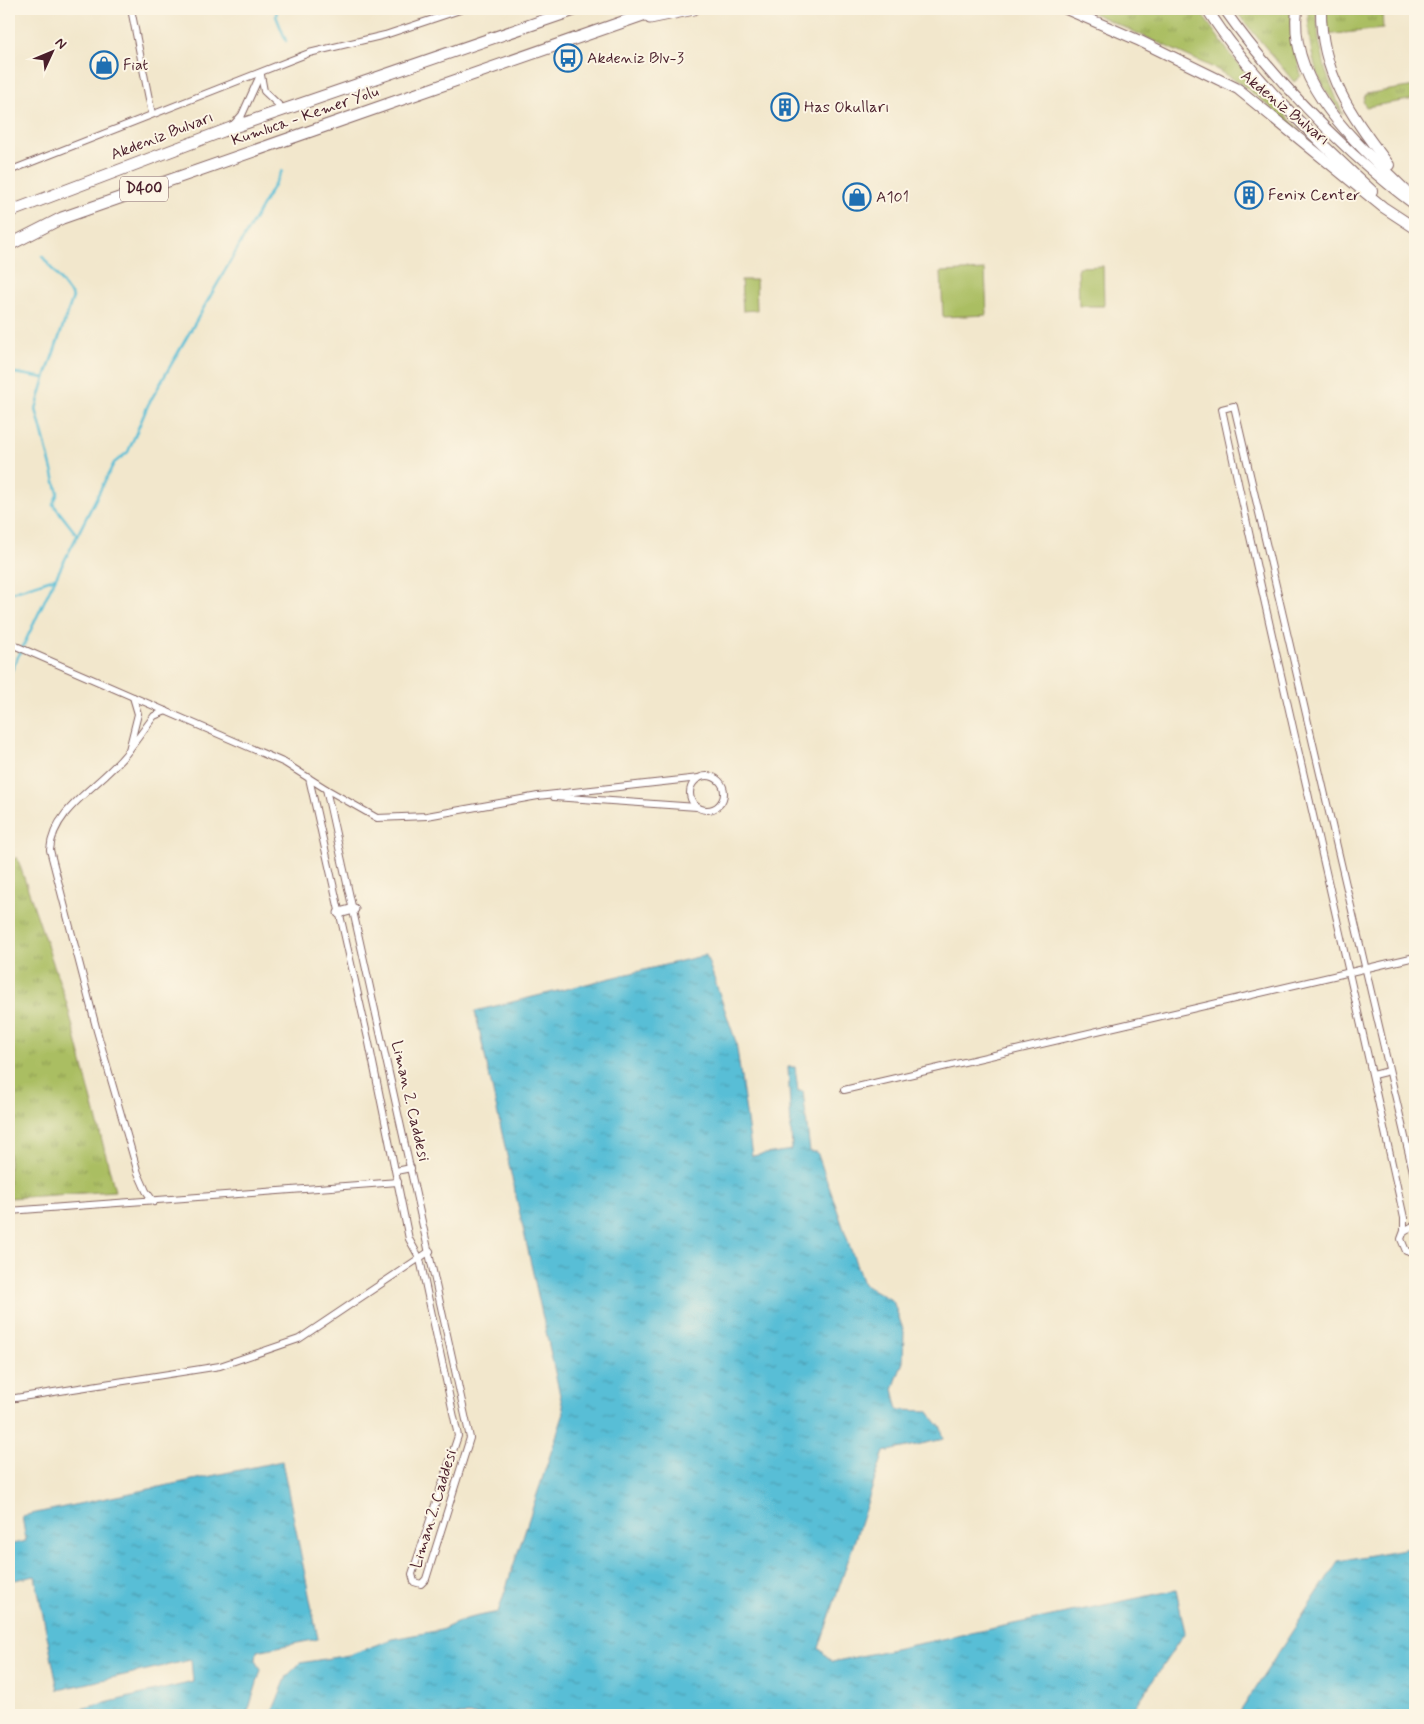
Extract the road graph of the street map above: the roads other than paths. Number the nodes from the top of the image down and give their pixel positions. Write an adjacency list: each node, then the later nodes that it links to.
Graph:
1 (132, 9): 14 (street)
2 (463, 9): 12 (street)
3 (577, 9): 13 (highway, Akdeniz Bulvarı / D400)
4 (660, 9): 11 (highway, Kumluca - Kemer Yolu / D400)
5 (694, 9): 11 (highway, Kumluca - Kemer Yolu / D400)
6 (1066, 9): 20 (main road, Akdeniz Bulvarı)
7 (1207, 9): 20 (main road)
8 (1224, 9): 18 (street)
9 (1297, 9): 17 (main road)
10 (1321, 9): 17 (main road)
11 (614, 25): 21 (highway, Kumluca - Kemer Yolu / D400)
12 (260, 74): 13 (street); 14 (street); 15 (street)
13 (284, 110): 15 (highway, Akdeniz Bulvarı / D400)
14 (152, 114): 16 (street)
15 (231, 128): 19 (highway, Akdeniz Bulvarı / D400)
16 (9, 171)
17 (1414, 195)
18 (1415, 205)
19 (9, 212)
20 (1414, 227)
21 (9, 245)
22 (9, 643): 23 (street)
23 (133, 697): 24 (street); 25 (street)
24 (166, 711): 25 (street); 26 (street)
25 (129, 750): 43 (street)
26 (310, 778): 28 (street); 32 (street, Liman 2. Caddesi)
27 (698, 778): 29 (street); 30 (street); 30 (street)
28 (326, 789): 29 (street); 31 (street, Liman 2. Caddesi)
29 (538, 796): 30 (street)
30 (697, 807)
31 (354, 909): 32 (street); 39 (street, Liman 2. Caddesi)
32 (339, 913): 40 (street, Liman 2. Caddesi)
33 (1415, 957): 34 (street)
34 (1367, 968): 35 (street); 35 (street); 36 (street)
35 (1349, 972): 37 (street); 38 (street)
36 (1389, 1071): 37 (street); 41 (street)
37 (1374, 1074): 46 (street)
38 (844, 1090)
39 (411, 1168): 40 (street); 47 (street, Liman 2. Caddesi)
40 (396, 1171): 42 (street, Liman 2. Caddesi)
41 (1415, 1180)
42 (398, 1182): 43 (street); 49 (street, Liman 2. Caddesi)
43 (154, 1202): 44 (street)
44 (9, 1211)
45 (1415, 1225): 46 (street)
46 (1404, 1231): 48 (street)
47 (430, 1251): 49 (street); 49 (street, Liman 2. Caddesi)
48 (1415, 1254)
49 (420, 1259): 50 (street)
50 (9, 1399)

